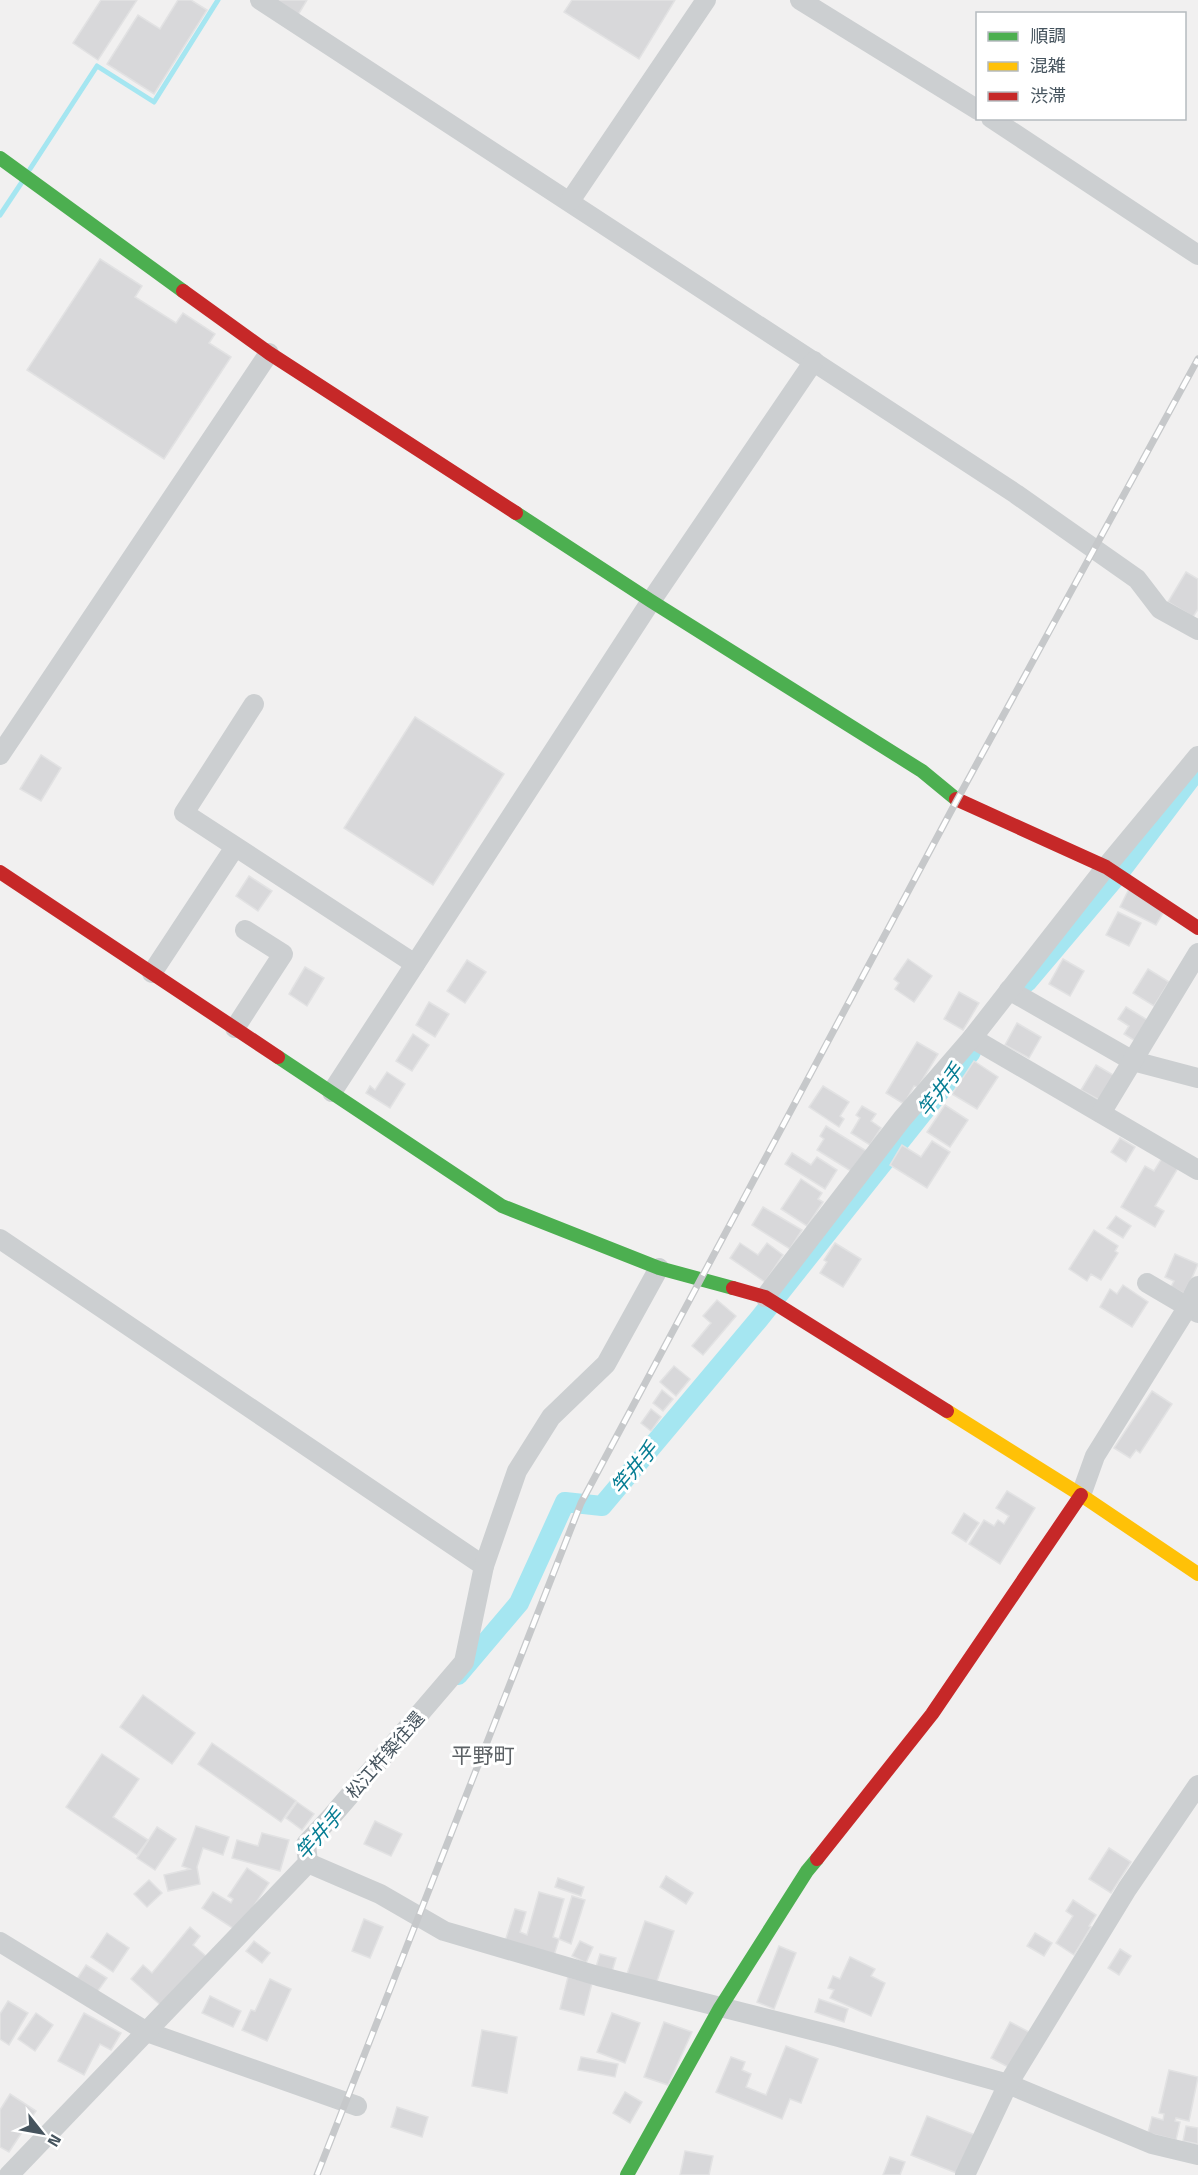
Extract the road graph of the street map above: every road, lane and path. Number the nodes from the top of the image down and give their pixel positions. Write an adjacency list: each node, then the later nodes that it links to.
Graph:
1 (260, 0): 7 (street)
2 (705, 0): 7 (street)
3 (800, 0): 4 (street)
4 (976, 109)
5 (994, 120): 8 (street)
6 (0, 158): 9 (street)
7 (570, 201): 10 (street)
8 (1198, 255)
9 (269, 353): 11 (street); 14 (street)
10 (814, 360): 11 (street); 12 (street)
11 (651, 601): 17 (street); 22 (street)
12 (1198, 630)
13 (254, 704): 16 (street)
14 (0, 754)
15 (1196, 764): 17 (street)
16 (234, 847): 22 (street); 23 (street)
17 (1106, 867): 19 (street); 24 (street)
18 (0, 872): 23 (street)
19 (1198, 928)
20 (245, 930): 25 (street)
21 (1198, 953): 27 (street)
22 (416, 964): 29 (street)
23 (152, 973): 25 (street)
24 (1009, 990): 26 (street); 27 (street)
25 (235, 1028): 29 (street)
26 (972, 1038): 30 (street); 36 (street)
27 (1133, 1061): 28 (street); 30 (street)
28 (1198, 1078)
29 (332, 1092): 33 (street)
30 (1101, 1113): 31 (street)
31 (1198, 1170)
32 (0, 1239): 39 (street)
33 (659, 1268): 36 (street); 39 (street, 松江杵築往還)
34 (1147, 1283): 37 (street)
35 (1198, 1286): 37 (street)
36 (765, 1297): 38 (street)
37 (1193, 1311): 38 (street)
38 (1081, 1495): 40 (street); 44 (street)
39 (484, 1566): 42 (street, 松江杵築往還)
40 (1198, 1574)
41 (1198, 1785): 46 (street)
42 (308, 1863): 44 (street); 45 (street)
43 (0, 1941): 45 (street)
44 (720, 2007): 46 (street); 50 (street)
45 (147, 2032): 47 (street); 49 (street)
46 (1008, 2084): 48 (street); 51 (street)
47 (357, 2106)
48 (1198, 2155)
49 (9, 2175)
50 (627, 2175)
51 (965, 2175)

